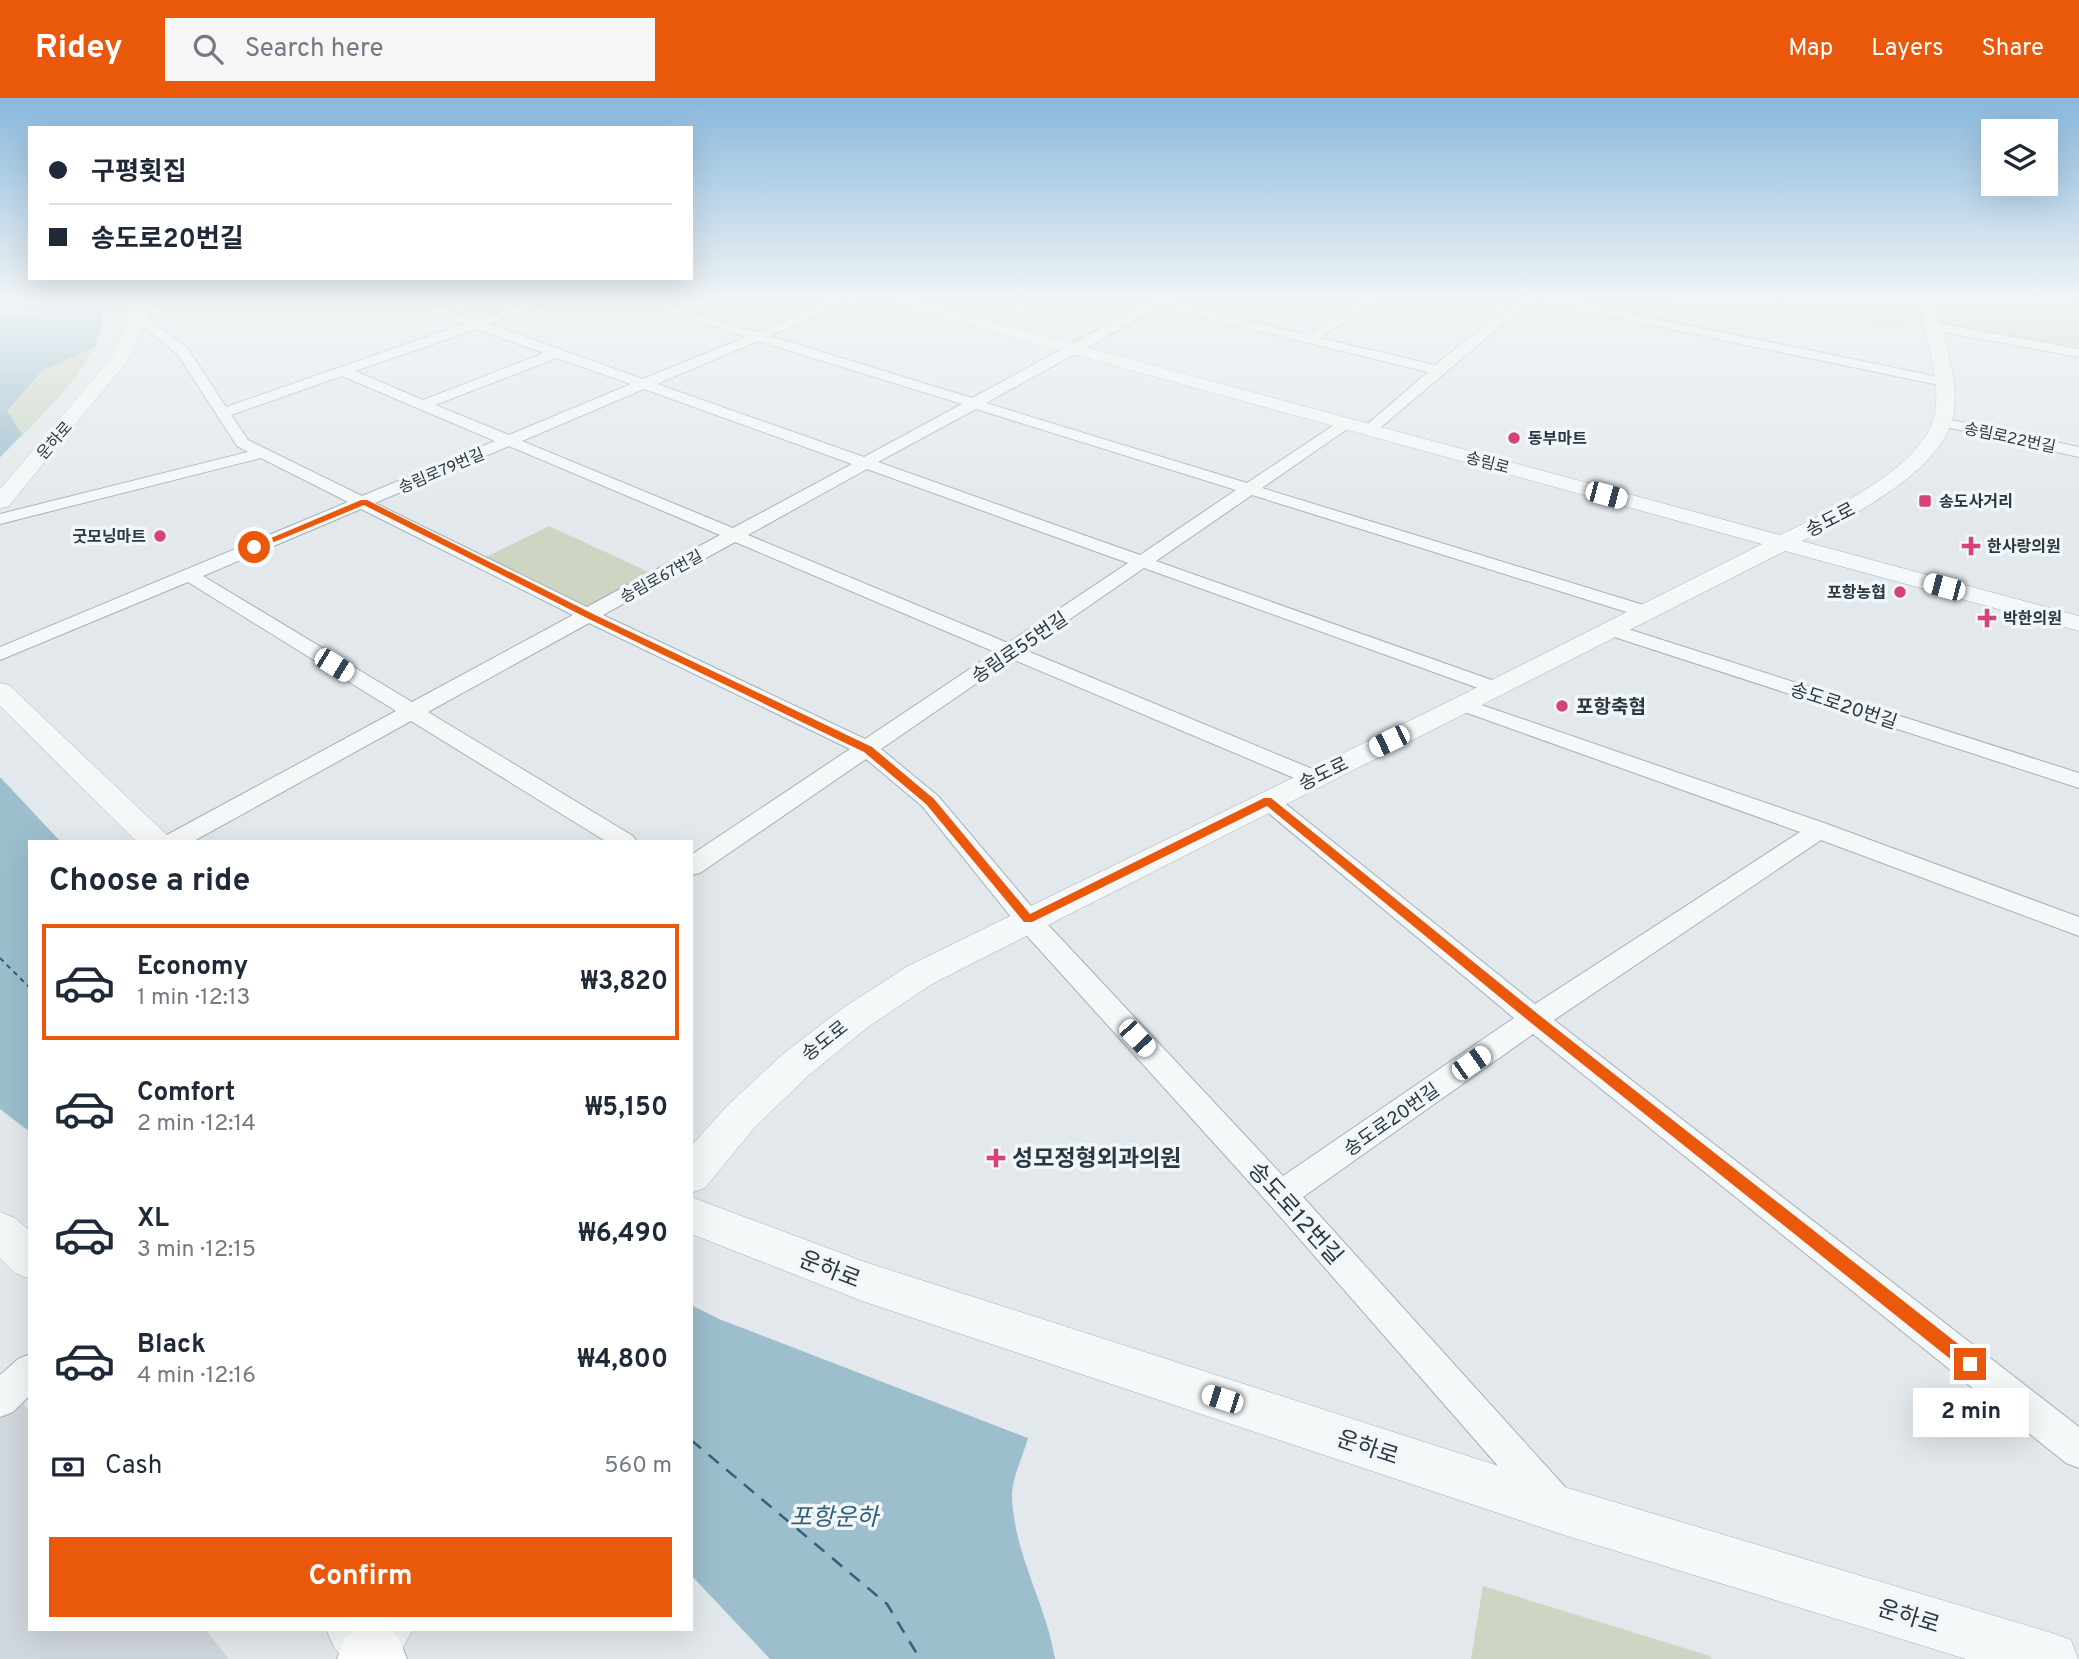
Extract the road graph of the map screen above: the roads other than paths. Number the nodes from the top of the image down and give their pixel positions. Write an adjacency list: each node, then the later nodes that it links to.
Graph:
1 (109, 374): 27 (street, 운하로)
2 (198, 374): 18 (street, 송도로12번길)
3 (334, 374): 18 (street)
4 (349, 374): 17 (street)
5 (503, 374): 17 (street)
6 (616, 374): 15 (street)
7 (668, 374): 15 (street, 송림로79번길)
8 (879, 374): 16 (street)
9 (1029, 374): 16 (street, 송림로67번길)
10 (1164, 374): 20 (street, 송림로)
11 (1434, 374): 21 (street)
12 (1905, 374): 14 (street)
13 (1942, 374): 14 (street, 송도로)
14 (1944, 382): 19 (street, 송도로)
15 (644, 384): 22 (street, 송림로79번길); 25 (street)
16 (975, 404): 25 (street, 송림로67번길); 26 (street)
17 (422, 405): 22 (street)
18 (224, 412): 24 (street, 송도로12번길)
19 (1942, 422): 23 (street, 송림로22번길); 31 (street, 송도로)
20 (1345, 424): 21 (street, 송림로); 26 (street, 송림로55번길)
21 (1369, 430): 31 (street, 송림로)
22 (509, 441): 28 (street, 송림로79번길); 30 (street)
23 (2079, 452)
24 (264, 453): 28 (street, 송도로12번길); 29 (street)
25 (868, 462): 30 (street, 송림로67번길); 32 (street)
26 (1249, 489): 32 (street, 송림로55번길); 34 (street)
27 (0, 502)
28 (364, 502): 33 (street, 송림로79번길); 35 (street, 송도로12번길)
29 (0, 519)
30 (736, 536): 35 (street, 송림로67번길); 38 (street)
31 (1783, 543): 34 (street, 송도로); 36 (street, 송림로)
32 (1145, 562): 38 (street, 송림로55번길); 40 (street)
33 (188, 575): 39 (street, 송림로79번길); 43 (street)
34 (1643, 611): 37 (street, 송도로)
35 (590, 616): 43 (street, 송림로67번길); 44 (street, 송도로12번길)
36 (2079, 624)
37 (1609, 629): 40 (street, 송도로); 46 (street, 송도로20번길)
38 (1014, 651): 44 (street, 송림로55번길); 45 (street)
39 (0, 654)
40 (1496, 688): 42 (street, 송도로)
41 (0, 691): 49 (street)
42 (1464, 705): 45 (street, 송도로); 48 (street)
43 (410, 712): 50 (street, 송림로67번길); 51 (street)
44 (868, 750): 52 (street, 송림로55번길); 53 (street, 송도로12번길)
45 (1314, 778): 47 (street, 송도로)
46 (2079, 781)
47 (1268, 801): 53 (street, 송도로); 55 (street)
48 (1819, 830): 54 (street); 55 (street, 송도로20번길)
49 (154, 840)
50 (177, 840)
51 (622, 840)
52 (693, 866)
53 (1028, 919): 56 (street, 송도로); 57 (street, 송도로12번길)
54 (2079, 928)
55 (1534, 1019): 57 (street, 송도로20번길); 63 (street)
56 (693, 1174)
57 (1281, 1195): 64 (street, 송도로12번길)
58 (693, 1216): 64 (street, 운하로)
59 (0, 1231): 60 (street)
60 (28, 1257)
61 (28, 1373): 62 (street)
62 (0, 1399)
63 (2079, 1450)
64 (1561, 1510): 65 (street, 운하로)
65 (2052, 1659)

